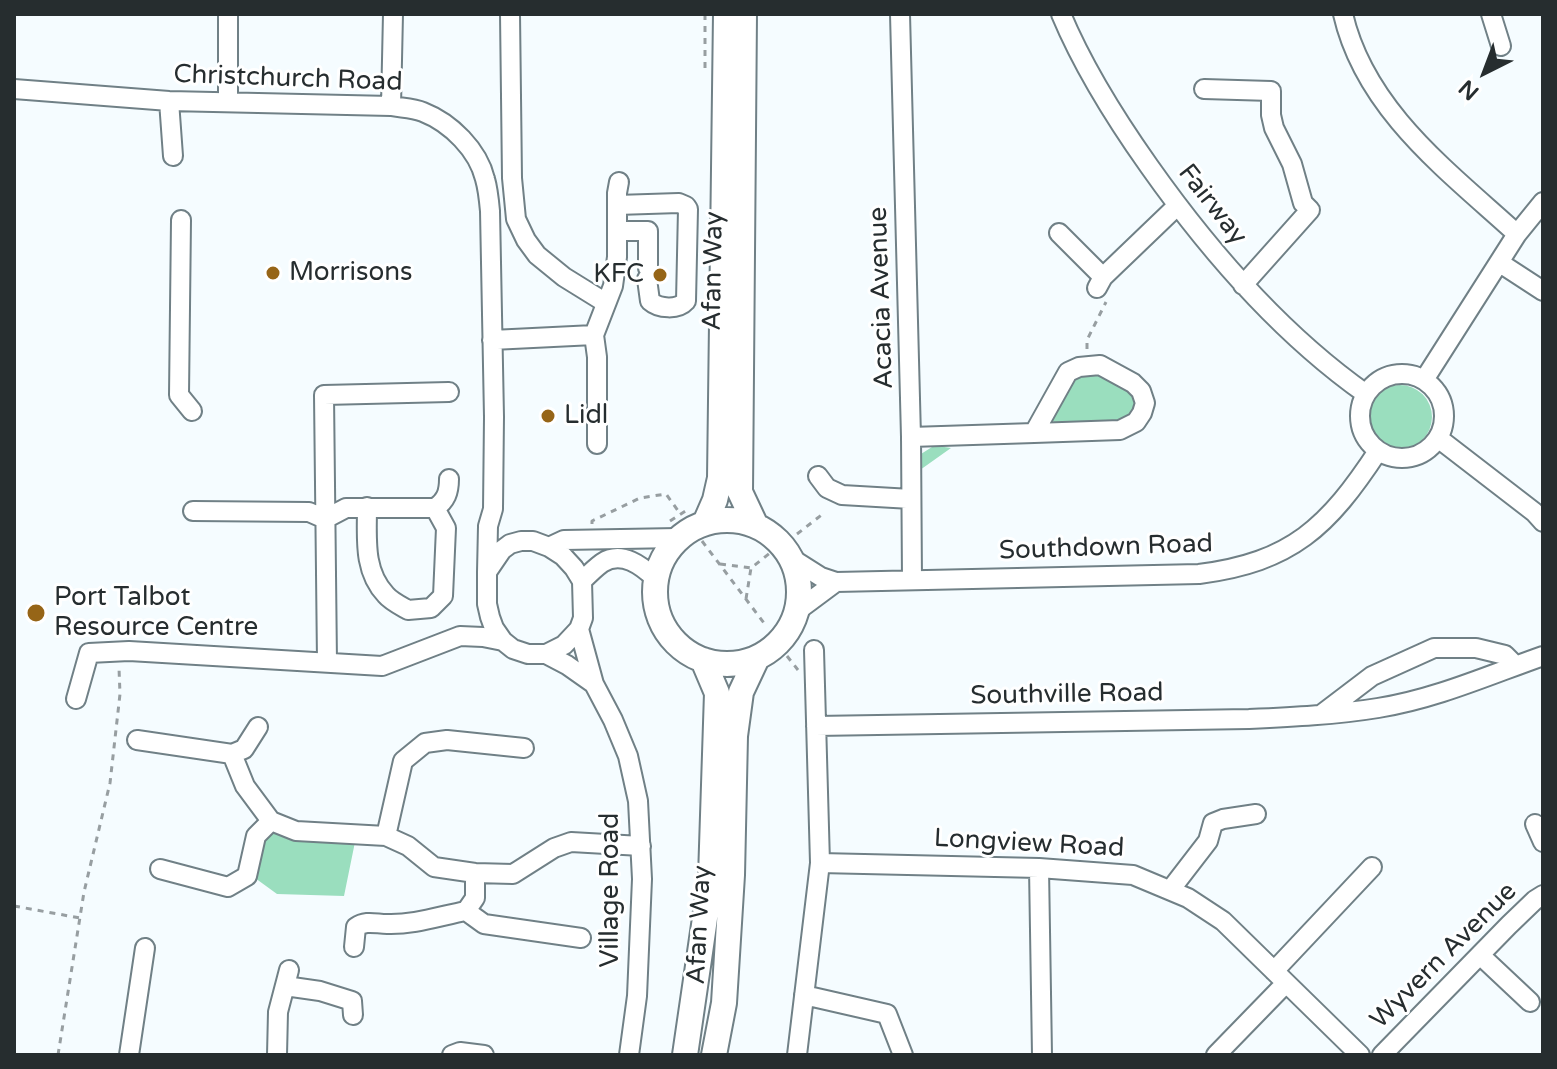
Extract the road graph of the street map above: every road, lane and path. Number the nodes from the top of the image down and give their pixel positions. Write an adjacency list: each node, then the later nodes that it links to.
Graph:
1 (228, 14): 14 (street)
2 (393, 14): 15 (street)
3 (510, 14): 29 (street)
4 (726, 14): 55 (main road, Afan Way)
5 (744, 14): 53 (main road, Afan Way)
6 (900, 14): 38 (street, Acacia Avenue)
7 (1061, 14): 20 (street, Fairway)
8 (1343, 14): 24 (street)
9 (1491, 14): 10 (street)
10 (1501, 46)
11 (14, 89): 13 (street, Christchurch Road)
12 (1204, 89): 27 (street)
13 (169, 101): 14 (street, Christchurch Road); 16 (street)
14 (228, 102): 15 (street, Christchurch Road)
15 (391, 106): 31 (street, Christchurch Road)
16 (173, 156)
17 (619, 182): 19 (street)
18 (1543, 202): 24 (street)
19 (617, 205): 22 (street); 22 (street)
20 (1177, 206): 26 (street); 27 (street, Fairway)
21 (181, 220): 36 (street)
22 (617, 231): 29 (street)
23 (1059, 233): 26 (street)
24 (1517, 234): 25 (street)
25 (1500, 263): 28 (street); 33 (street)
26 (1100, 282): 32 (path)
27 (1243, 285): 35 (street, Fairway)
28 (1543, 291)
29 (606, 303): 30 (street)
30 (594, 335): 31 (street); 40 (street)
31 (492, 340): 47 (street, Christchurch Road)
32 (1089, 364): 37 (street); 37 (street)
33 (1424, 380): 35 (street); 39 (street)
34 (449, 392): 51 (street)
35 (1366, 394): 41 (street)
36 (192, 411)
37 (1034, 433): 38 (street)
38 (911, 437): 44 (street, Acacia Avenue)
39 (1438, 438): 41 (street); 52 (street)
40 (597, 444)
41 (1378, 451): 63 (street, Southdown Road)
42 (818, 476): 44 (street)
43 (449, 479): 46 (street)
44 (911, 499): 63 (street, Acacia Avenue)
45 (367, 507): 46 (street); 46 (street); 51 (street)
46 (435, 508)
47 (493, 509): 56 (street); 61 (street, Christchurch Road)
48 (193, 511): 51 (street)
49 (679, 512): 54 (path)
50 (824, 513): 58 (path)
51 (325, 519): 79 (street)
52 (1543, 522)
53 (756, 526): 55 (main road); 58 (main road)
54 (592, 528)
55 (695, 534): 57 (street); 59 (path); 62 (main road, Afan Way)
56 (521, 541): 57 (street); 61 (street)
57 (549, 547): 64 (street)
58 (786, 549): 60 (path); 65 (street, Southdown Road); 68 (main road)
59 (720, 564): 60 (path); 66 (path)
60 (751, 568): 66 (path)
61 (487, 572): 67 (street)
62 (656, 579): 64 (street); 78 (main road)
63 (912, 580): 65 (street, Southdown Road)
64 (582, 581): 70 (street)
65 (836, 582): 68 (street)
66 (746, 599): 69 (path)
67 (487, 604): 71 (street); 72 (street)
68 (797, 611): 77 (main road)
69 (767, 627)
70 (579, 629): 75 (street); 81 (street, Village Road)
71 (460, 636): 72 (street); 79 (street)
72 (503, 641): 75 (street)
73 (814, 650): 84 (street)
74 (120, 651): 79 (street); 82 (street); 104 (path)
75 (546, 654): 81 (street, Village Road)
76 (1543, 656): 80 (street, Southville Road)
77 (757, 658): 78 (main road); 120 (main road, Afan Way)
78 (703, 660): 119 (main road, Afan Way)
79 (327, 662)
80 (1515, 665): 83 (street, Southville Road); 83 (street)
81 (594, 684): 94 (street, Village Road)
82 (76, 699)
83 (1319, 716): 84 (street, Southville Road)
84 (816, 726): 95 (street)
85 (258, 727): 88 (street)
86 (137, 740): 88 (street)
87 (524, 748): 92 (street)
88 (232, 754): 90 (street)
89 (1256, 814): 100 (street)
90 (271, 821): 92 (street); 98 (street)
91 (1535, 824): 93 (street)
92 (386, 836): 99 (street)
93 (1543, 842)
94 (641, 846): 99 (street); 118 (street, Village Road)
95 (820, 863): 97 (street, Longview Road); 110 (street)
96 (1372, 867): 109 (street)
97 (1039, 868): 100 (street, Longview Road); 123 (street)
98 (160, 869)
99 (475, 873): 103 (street)
100 (1171, 889): 109 (street, Longview Road)
101 (1540, 900): 108 (street, Wyvern Avenue)
102 (14, 906): 104 (path)
103 (466, 911): 105 (street); 106 (street)
104 (80, 918): 113 (path)
105 (581, 938)
106 (354, 947)
107 (145, 948): 114 (street)
108 (1480, 955): 111 (street); 126 (street, Wyvern Avenue)
109 (1280, 977): 124 (street); 125 (street, Longview Road)
110 (804, 995): 121 (street); 122 (street)
111 (1530, 1002)
112 (353, 1015): 115 (street)
113 (58, 1055)
114 (129, 1055)
115 (277, 1055)
116 (452, 1055): 117 (street)
117 (484, 1055)
118 (629, 1055)
119 (685, 1055)
120 (714, 1055)
121 (797, 1055)
122 (903, 1055)
123 (1042, 1055)
124 (1216, 1055)
125 (1360, 1055)
126 (1382, 1055)

